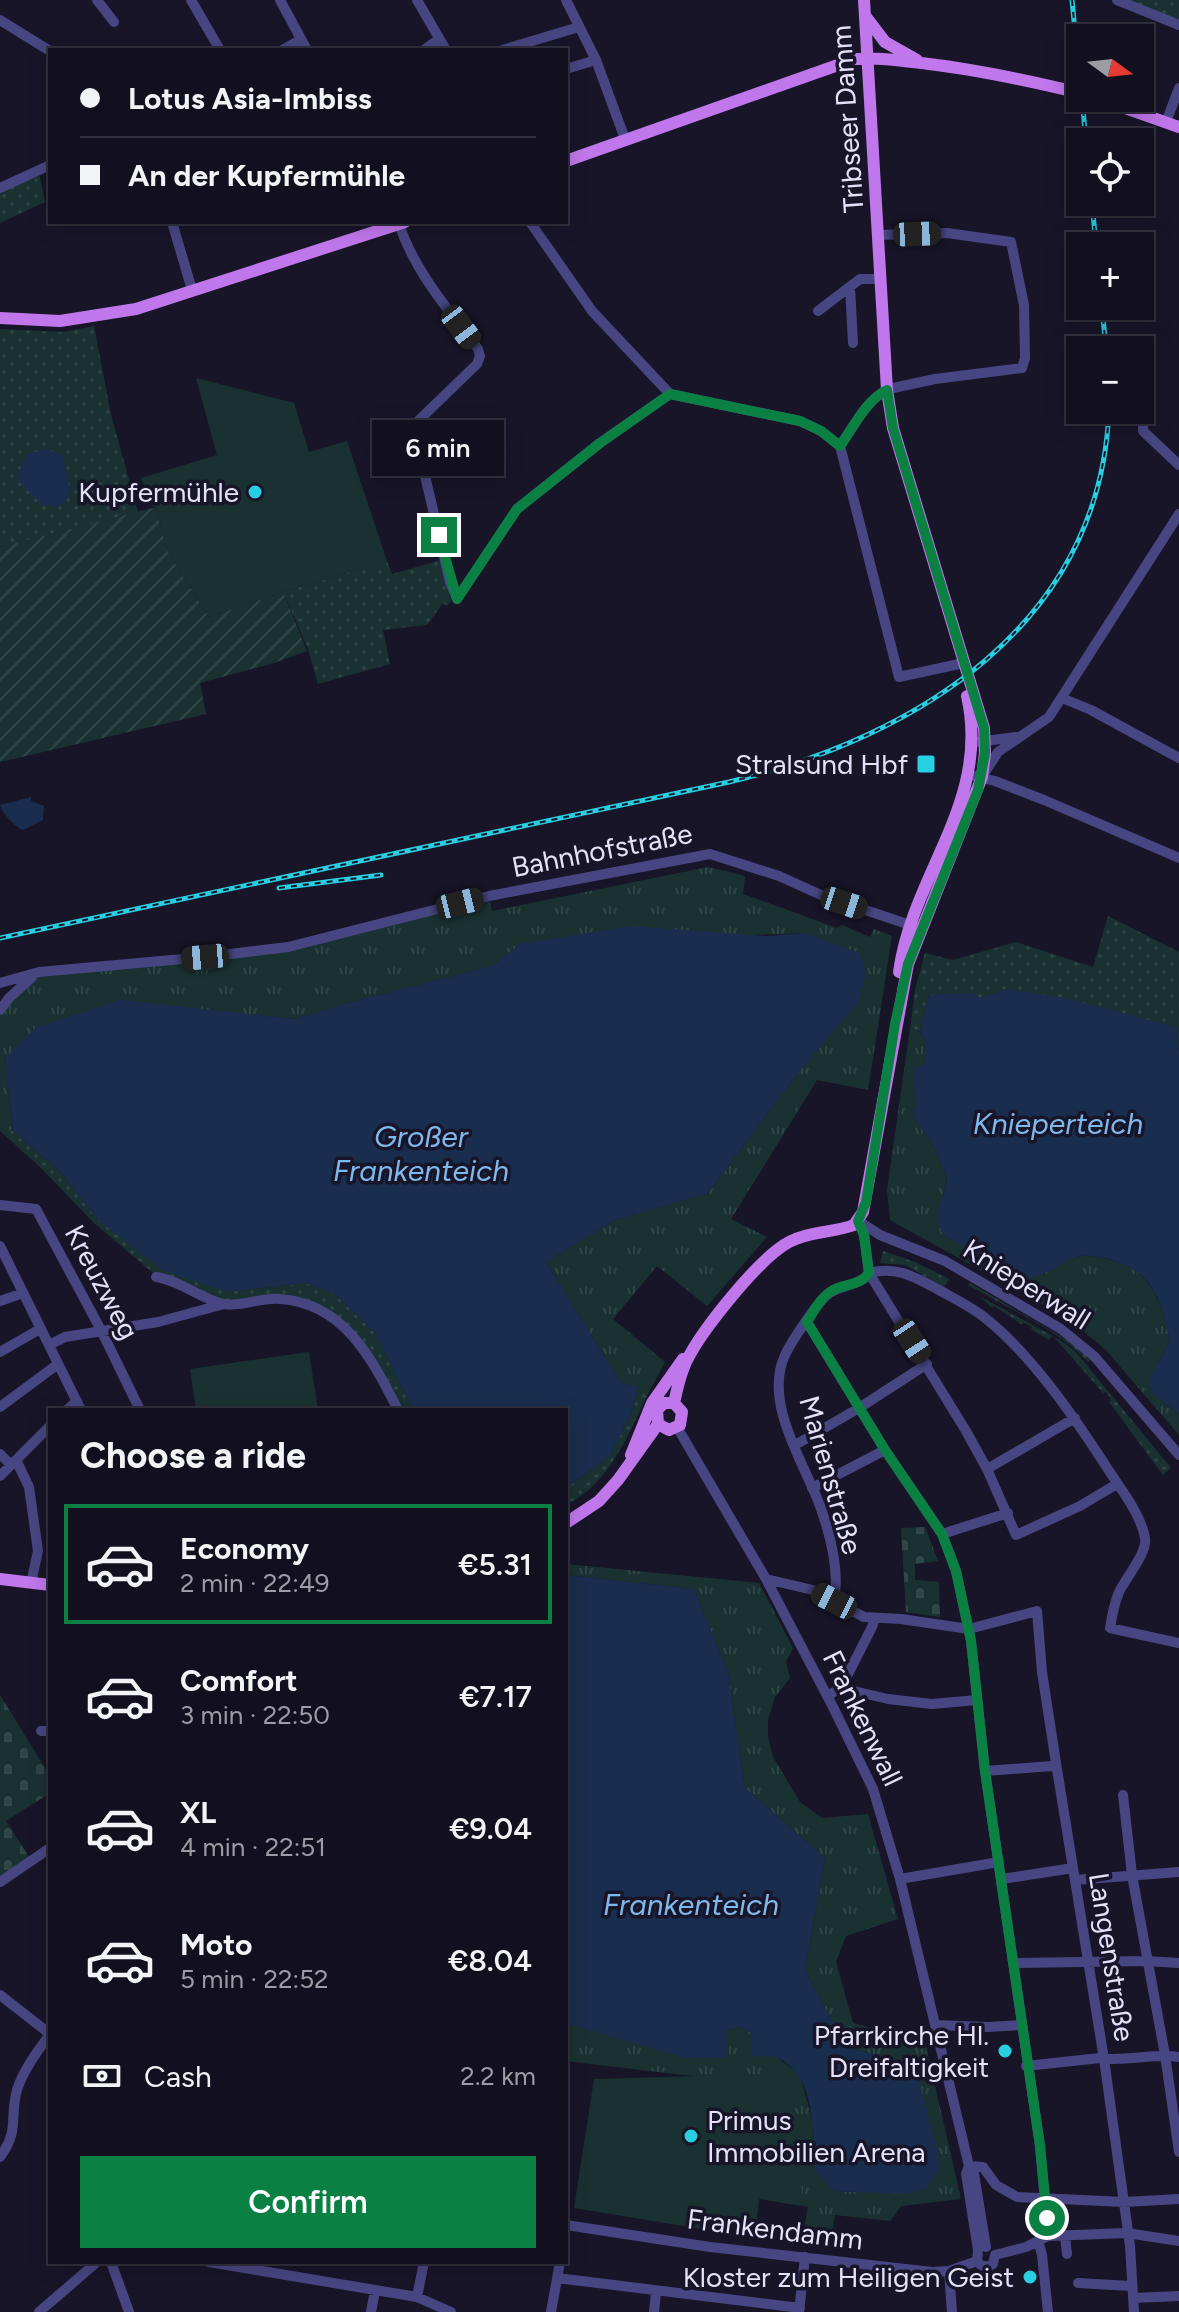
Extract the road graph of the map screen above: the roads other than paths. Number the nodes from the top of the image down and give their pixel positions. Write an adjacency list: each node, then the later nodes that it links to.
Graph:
1 (97, 0): 10 (street)
2 (191, 0): 15 (street)
3 (280, 0): 14 (street)
4 (417, 0): 13 (street)
5 (566, 0): 12 (street)
6 (864, 0): 8 (main road, Tribseer Damm)
7 (1117, 0): 11 (street)
8 (865, 14): 20 (main road, Tribseer Damm); 22 (main road)
9 (0, 20): 19 (street)
10 (114, 22)
11 (1179, 25)
12 (579, 27): 18 (street); 21 (street)
13 (439, 39): 16 (street); 17 (street)
14 (304, 45)
15 (219, 48)
16 (427, 48)
17 (445, 48)
18 (509, 48)
19 (48, 50)
20 (869, 58): 22 (main road); 29 (main road); 37 (main road, Tribseer Damm)
21 (596, 60): 23 (street); 29 (street)
22 (920, 63): 25 (main road)
23 (568, 68)
24 (1179, 88): 27 (street)
25 (1066, 90)
26 (1137, 112): 27 (main road)
27 (1166, 122): 28 (main road)
28 (1179, 127)
29 (625, 139): 30 (main road)
30 (568, 160)
31 (48, 166): 32 (street)
32 (0, 188)
33 (173, 224): 40 (street)
34 (399, 224): 40 (main road)
35 (402, 224): 45 (street)
36 (531, 224): 45 (street)
37 (878, 235): 38 (main road, Tribseer Damm); 44 (street, Tribseer Damm)
38 (880, 279): 39 (street); 44 (main road, Tribseer Damm)
39 (850, 287): 41 (street); 43 (street)
40 (192, 290): 42 (main road)
41 (818, 311)
42 (0, 318)
43 (853, 343)
44 (886, 391): 47 (street); 50 (main road, Tribseer Damm)
45 (670, 394): 47 (street)
46 (1143, 424): 48 (street)
47 (840, 446): 51 (street)
48 (1179, 465)
49 (1179, 514): 52 (street)
50 (951, 618): 51 (main road, Tribseer Damm); 54 (main road, Tribseer Damm)
51 (959, 664): 54 (main road, Tribseer Damm)
52 (1062, 698): 53 (street); 55 (street)
53 (1018, 737): 54 (street); 57 (street)
54 (974, 742): 56 (main road, Tribseer Damm); 57 (main road, Tribseer Damm)
55 (1179, 758)
56 (969, 775): 57 (street); 59 (main road, Tribseer Damm)
57 (982, 777): 58 (street); 59 (main road, Tribseer Damm)
58 (1179, 858)
59 (914, 927): 60 (street, Bahnhofstraße); 64 (main road, Tribseer Damm)
60 (39, 972): 61 (street, Bahnhofstraße); 62 (street)
61 (0, 983)
62 (0, 1010)
63 (0, 1205): 74 (street, Kreuzweg)
64 (858, 1221): 67 (street); 76 (main road, Frankenwall); 93 (street, Knieperwall)
65 (0, 1246): 66 (street)
66 (3, 1258): 69 (street)
67 (869, 1273): 72 (street, Marienstraße); 79 (street); 86 (street)
68 (156, 1277): 71 (street)
69 (23, 1293): 70 (street); 73 (street)
70 (0, 1301)
71 (224, 1304): 74 (street); 84 (street)
72 (807, 1322): 85 (street); 90 (street, Marienstraße)
73 (40, 1329): 75 (street); 77 (street)
74 (101, 1330): 75 (street); 83 (street, Kreuzweg)
75 (49, 1345): 78 (street)
76 (693, 1348): 80 (main road, Frankenwall); 95 (main road)
77 (0, 1352)
78 (58, 1364): 81 (street); 82 (street)
79 (927, 1364): 85 (street); 96 (street)
80 (674, 1403): 87 (main road); 88 (main road, Frankenwall)
81 (79, 1405)
82 (0, 1407)
83 (139, 1408)
84 (397, 1408)
85 (859, 1408): 90 (street); 91 (street)
86 (1075, 1418): 96 (street); 98 (street)
87 (658, 1424): 88 (main road); 95 (main road)
88 (677, 1427): 104 (street, Frankenwall)
89 (48, 1428): 94 (street)
90 (795, 1445): 99 (street, Marienstraße)
91 (885, 1450): 99 (street); 102 (street)
92 (0, 1454): 94 (street)
93 (1179, 1455)
94 (13, 1462): 97 (street); 105 (street)
95 (630, 1464): 101 (main road)
96 (987, 1469): 100 (street)
97 (0, 1476)
98 (1117, 1484): 100 (street); 110 (street)
99 (812, 1488): 107 (street, Marienstraße)
100 (1008, 1513): 102 (street)
101 (568, 1522)
102 (942, 1534): 109 (street)
103 (0, 1579): 105 (main road)
104 (766, 1579): 107 (street); 112 (street, Frankenwall)
105 (31, 1583): 106 (main road)
106 (48, 1585)
107 (834, 1601): 108 (street)
108 (873, 1618): 109 (street); 111 (street)
109 (969, 1629): 113 (street); 114 (street, Langenstraße)
110 (1179, 1643)
111 (841, 1688): 112 (street); 113 (street)
112 (827, 1696): 122 (street, Frankenwall)
113 (977, 1700): 115 (street)
114 (1056, 1763): 115 (street); 119 (street, Langenstraße)
115 (985, 1771): 118 (street)
116 (1123, 1795): 121 (street)
117 (48, 1849): 125 (street)
118 (999, 1862): 122 (street); 123 (street)
119 (1073, 1868): 123 (street); 124 (street, Langenstraße)
120 (1179, 1872): 121 (street)
121 (1132, 1875): 124 (street); 126 (street)
122 (900, 1879): 131 (street, Frankenwall)
123 (1002, 1879): 128 (street)
124 (1075, 1880): 127 (street, Langenstraße)
125 (0, 1882)
126 (1146, 1961): 127 (street); 129 (street); 135 (street)
127 (1089, 1962): 128 (street); 137 (street, Langenstraße)
128 (1013, 1963): 132 (street)
129 (1179, 1963)
130 (0, 1995): 133 (street)
131 (935, 2025): 132 (street); 141 (street, Frankenwall)
132 (1021, 2025): 138 (street)
133 (48, 2032)
134 (48, 2037): 140 (street)
135 (1165, 2055): 136 (street); 137 (street); 139 (street)
136 (1179, 2057)
137 (1104, 2059): 138 (street); 144 (street, Langenstraße)
138 (1026, 2066): 143 (street)
139 (1179, 2152)
140 (0, 2157)
141 (969, 2166): 143 (street); 150 (street, Frankenwall)
142 (1179, 2199): 144 (street)
143 (1045, 2200): 144 (street); 148 (street)
144 (1124, 2202): 146 (street, Langenstraße)
145 (568, 2227): 152 (street, Frankendamm)
146 (1127, 2233): 147 (street, Frankendamm); 149 (street, Frankendamm); 164 (street, Langenstraße)
147 (1065, 2236): 148 (street, Frankendamm); 151 (street)
148 (1043, 2238): 150 (street, Frankendamm); 175 (street)
149 (1179, 2241)
150 (984, 2253): 159 (street, Frankendamm)
151 (1067, 2254)
152 (805, 2257): 159 (street, Frankendamm); 167 (street)
153 (95, 2264): 168 (street)
154 (112, 2264): 169 (street)
155 (230, 2264): 158 (street)
156 (424, 2264): 166 (street)
157 (560, 2264): 160 (street)
158 (252, 2266): 162 (street)
159 (949, 2271): 174 (street)
160 (557, 2278): 163 (street); 172 (street)
161 (1078, 2283): 164 (street)
162 (375, 2291): 166 (street); 170 (street)
163 (656, 2292): 167 (street); 173 (street)
164 (1132, 2292): 165 (street); 176 (street, Langenstraße)
165 (1179, 2296)
166 (417, 2297): 171 (street)
167 (799, 2310)
168 (39, 2312)
169 (129, 2312)
170 (371, 2312)
171 (451, 2312)
172 (551, 2312)
173 (654, 2312)
174 (952, 2312)
175 (1048, 2312)
176 (1134, 2312)

